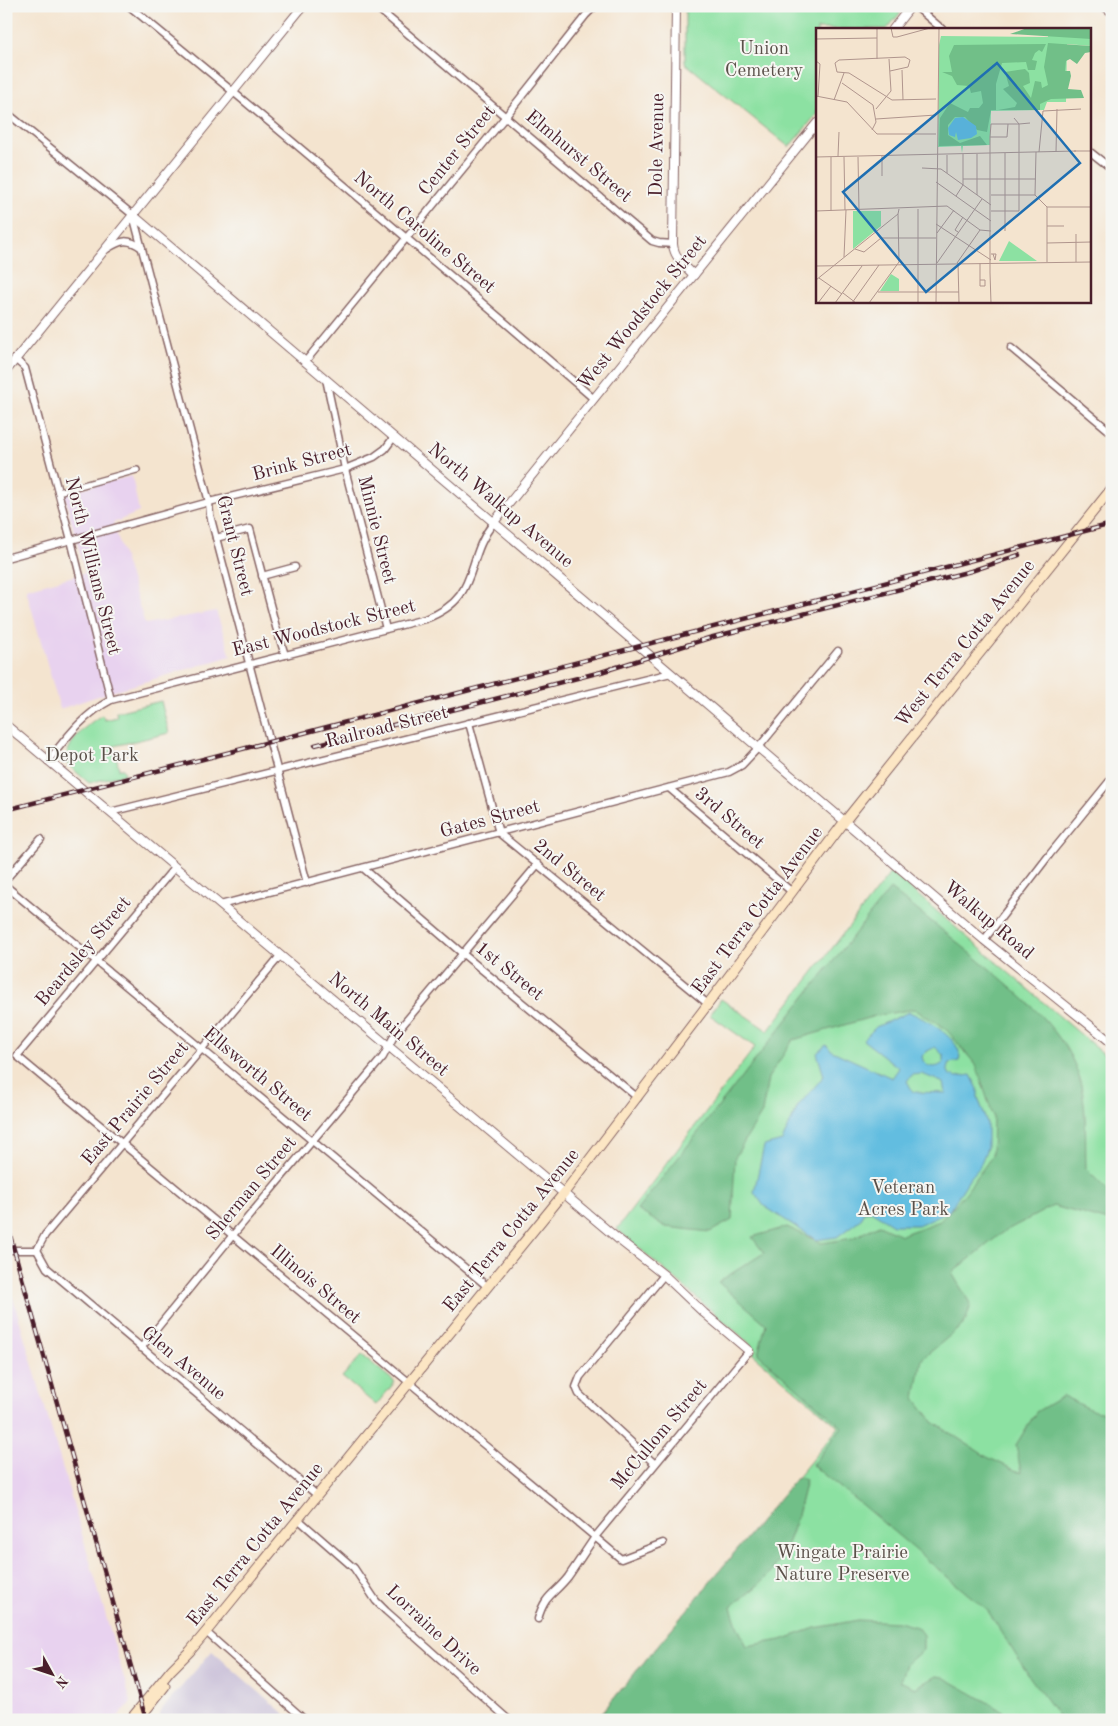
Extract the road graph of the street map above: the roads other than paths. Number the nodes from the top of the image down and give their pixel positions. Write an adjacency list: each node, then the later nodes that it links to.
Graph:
1 (128, 6): 11 (street, North Caroline Street)
2 (303, 6): 11 (street)
3 (375, 6): 13 (street, Elmhurst Street)
4 (595, 6): 13 (street, Center Street)
5 (676, 6): 19 (street, Dole Avenue)
6 (913, 6): 9 (street); 10 (street)
7 (1103, 6): 8 (street)
8 (1112, 14)
9 (894, 28)
10 (941, 28)
11 (234, 92): 17 (street); 18 (street, North Caroline Street)
12 (6, 112): 17 (street)
13 (506, 116): 18 (street, Center Street); 19 (street, Elmhurst Street)
14 (816, 124): 22 (street, West Woodstock Street)
15 (1090, 152): 16 (street)
16 (1112, 169)
17 (133, 216): 20 (street, Grant Street); 21 (street); 24 (street, North Walkup Avenue)
18 (407, 237): 24 (street, Center Street); 27 (street, North Caroline Street)
19 (673, 244): 22 (street, Dole Avenue)
20 (142, 248): 21 (street); 34 (street, Grant Street)
21 (106, 249): 25 (street)
22 (694, 275): 27 (street, West Woodstock Street)
23 (1011, 348): 28 (street)
24 (305, 362): 26 (street, North Walkup Avenue)
25 (10, 365): 33 (street, North Williams Street)
26 (326, 379): 29 (street, North Walkup Avenue); 30 (street, Minnie Street)
27 (594, 399): 35 (street, West Woodstock Street)
28 (1112, 433)
29 (394, 437): 30 (street, Brink Street); 35 (street, North Walkup Avenue)
30 (345, 469): 34 (street, Brink Street); 41 (street, Minnie Street)
31 (137, 470): 33 (street)
32 (1112, 488): 55 (main road, West Terra Cotta Avenue)
33 (58, 492): 37 (street, North Williams Street)
34 (209, 502): 36 (street, Grant Street); 37 (street, Brink Street)
35 (494, 522): 41 (street, East Woodstock Street); 45 (street, North Walkup Avenue)
36 (216, 538): 40 (street); 44 (street, Grant Street)
37 (71, 540): 38 (street, Brink Street); 46 (street, North Williams Street)
38 (6, 558)
39 (295, 567): 40 (street)
40 (262, 576): 43 (street)
41 (386, 629): 43 (street, East Woodstock Street)
42 (838, 652): 49 (street, Gates Street)
43 (285, 655): 44 (street, East Woodstock Street)
44 (248, 664): 46 (street, East Woodstock Street); 51 (street, Grant Street)
45 (671, 673): 47 (street, Railroad Street); 49 (street, North Walkup Avenue)
46 (110, 700): 50 (street)
47 (469, 724): 51 (street, Railroad Street); 56 (street)
48 (6, 725): 50 (street, North Main Street)
49 (759, 747): 53 (street, Gates Street); 55 (street, North Walkup Avenue)
50 (48, 761): 54 (street, North Main Street)
51 (276, 771): 54 (street, Railroad Street); 62 (street, Grant Street)
52 (1112, 778): 66 (street)
53 (669, 788): 56 (street, Gates Street); 64 (street, 3rd Street)
54 (110, 812): 59 (street, North Main Street)
55 (845, 821): 64 (main road, East Terra Cotta Avenue); 66 (street, Walkup Road)
56 (499, 833): 58 (street, 2nd Street); 60 (street, Gates Street)
57 (41, 839): 61 (street)
58 (538, 864): 67 (street, Sherman Street); 70 (street, 2nd Street)
59 (174, 867): 65 (street, North Main Street); 69 (street, Beardsley Street)
60 (363, 868): 62 (street, Gates Street); 67 (street, 1st Street)
61 (6, 879)
62 (307, 883): 65 (street, Gates Street)
63 (6, 886): 69 (street, Ellsworth Street)
64 (792, 892): 70 (main road, East Terra Cotta Avenue)
65 (220, 905): 68 (street, North Main Street)
66 (984, 940): 71 (street, Walkup Road)
67 (463, 954): 72 (street, Sherman Street); 75 (street, 1st Street)
68 (280, 956): 72 (street, North Main Street); 73 (street, East Prairie Street)
69 (96, 961): 73 (street, Ellsworth Street); 74 (street, Beardsley Street)
70 (708, 1004): 75 (main road, East Terra Cotta Avenue)
71 (1111, 1040)
72 (388, 1047): 76 (street, Sherman Street); 78 (street, North Main Street)
73 (202, 1049): 76 (street, Ellsworth Street); 77 (street, East Prairie Street)
74 (17, 1056): 77 (street, Illinois Street)
75 (638, 1098): 78 (main road, East Terra Cotta Avenue)
76 (312, 1141): 79 (street, Sherman Street); 83 (street, Ellsworth Street)
77 (122, 1144): 79 (street, Illinois Street); 81 (street, East Prairie Street)
78 (564, 1193): 82 (street, North Main Street); 83 (main road, East Terra Cotta Avenue)
79 (233, 1235): 84 (street, Sherman Street); 86 (street, Illinois Street)
80 (6, 1250): 81 (street)
81 (37, 1250): 84 (street, Glen Avenue)
82 (664, 1275): 85 (street, North Main Street); 87 (street)
83 (488, 1287): 86 (main road, East Terra Cotta Avenue)
84 (141, 1348): 88 (street, Glen Avenue)
85 (749, 1351): 87 (street, McCullom Street)
86 (410, 1383): 88 (main road, East Terra Cotta Avenue); 90 (street, Illinois Street)
87 (655, 1464): 90 (street, McCullom Street)
88 (317, 1495): 89 (main road, East Terra Cotta Avenue)
89 (298, 1519): 93 (main road, East Terra Cotta Avenue); 98 (street, Lorraine Drive)
90 (595, 1537): 91 (street, Illinois Street); 92 (street, McCullom Street)
91 (663, 1542)
92 (538, 1618)
93 (206, 1632): 94 (main road, East Terra Cotta Avenue); 97 (street)
94 (190, 1651): 95 (main road, East Terra Cotta Avenue); 96 (main road, East Terra Cotta Avenue)
95 (130, 1720)
96 (138, 1720)
97 (305, 1720)
98 (510, 1720)

